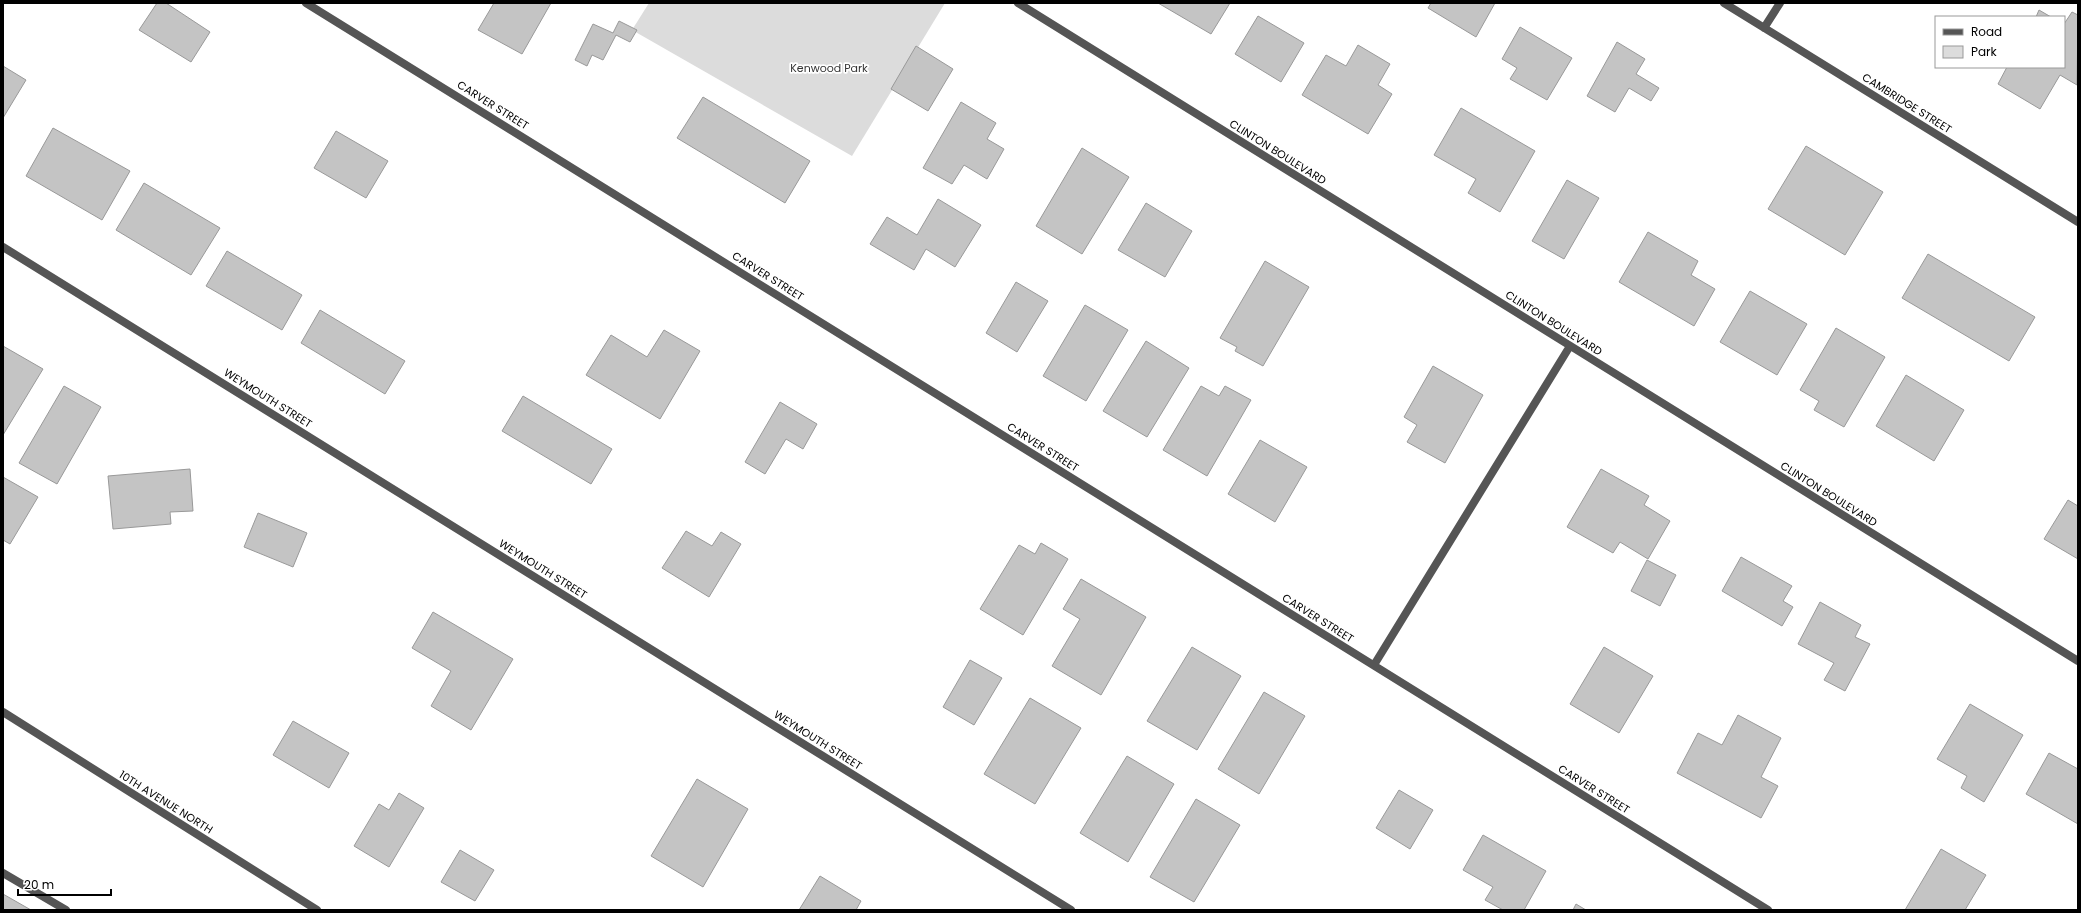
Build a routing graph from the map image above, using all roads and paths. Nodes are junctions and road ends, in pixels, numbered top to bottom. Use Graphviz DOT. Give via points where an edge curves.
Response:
graph roads {
  1 [pos="306,3"];
  2 [pos="1018,3"];
  3 [pos="1724,3"];
  4 [pos="1780,3"];
  5 [pos="1764,28"];
  6 [pos="2078,222"];
  7 [pos="3,247"];
  8 [pos="1570,346"];
  9 [pos="2078,661"];
  10 [pos="1374,665"];
  11 [pos="3,712"];
  12 [pos="3,873"];
  13 [pos="66,910"];
  14 [pos="317,910"];
  15 [pos="1071,910"];
  16 [pos="1768,910"];
  1 -- 10 [label="street, CARVER STREET"];
  2 -- 8 [label="street, CLINTON BOULEVARD"];
  3 -- 5 [label="street, CAMBRIDGE STREET"];
  4 -- 5 [label="street"];
  5 -- 6 [label="street, CAMBRIDGE STREET"];
  7 -- 15 [label="street, WEYMOUTH STREET"];
  8 -- 9 [label="street, CLINTON BOULEVARD"];
  8 -- 10 [label="street"];
  10 -- 16 [label="street, CARVER STREET"];
  11 -- 14 [label="street, 10TH AVENUE NORTH"];
  12 -- 13 [label="street"];
}
